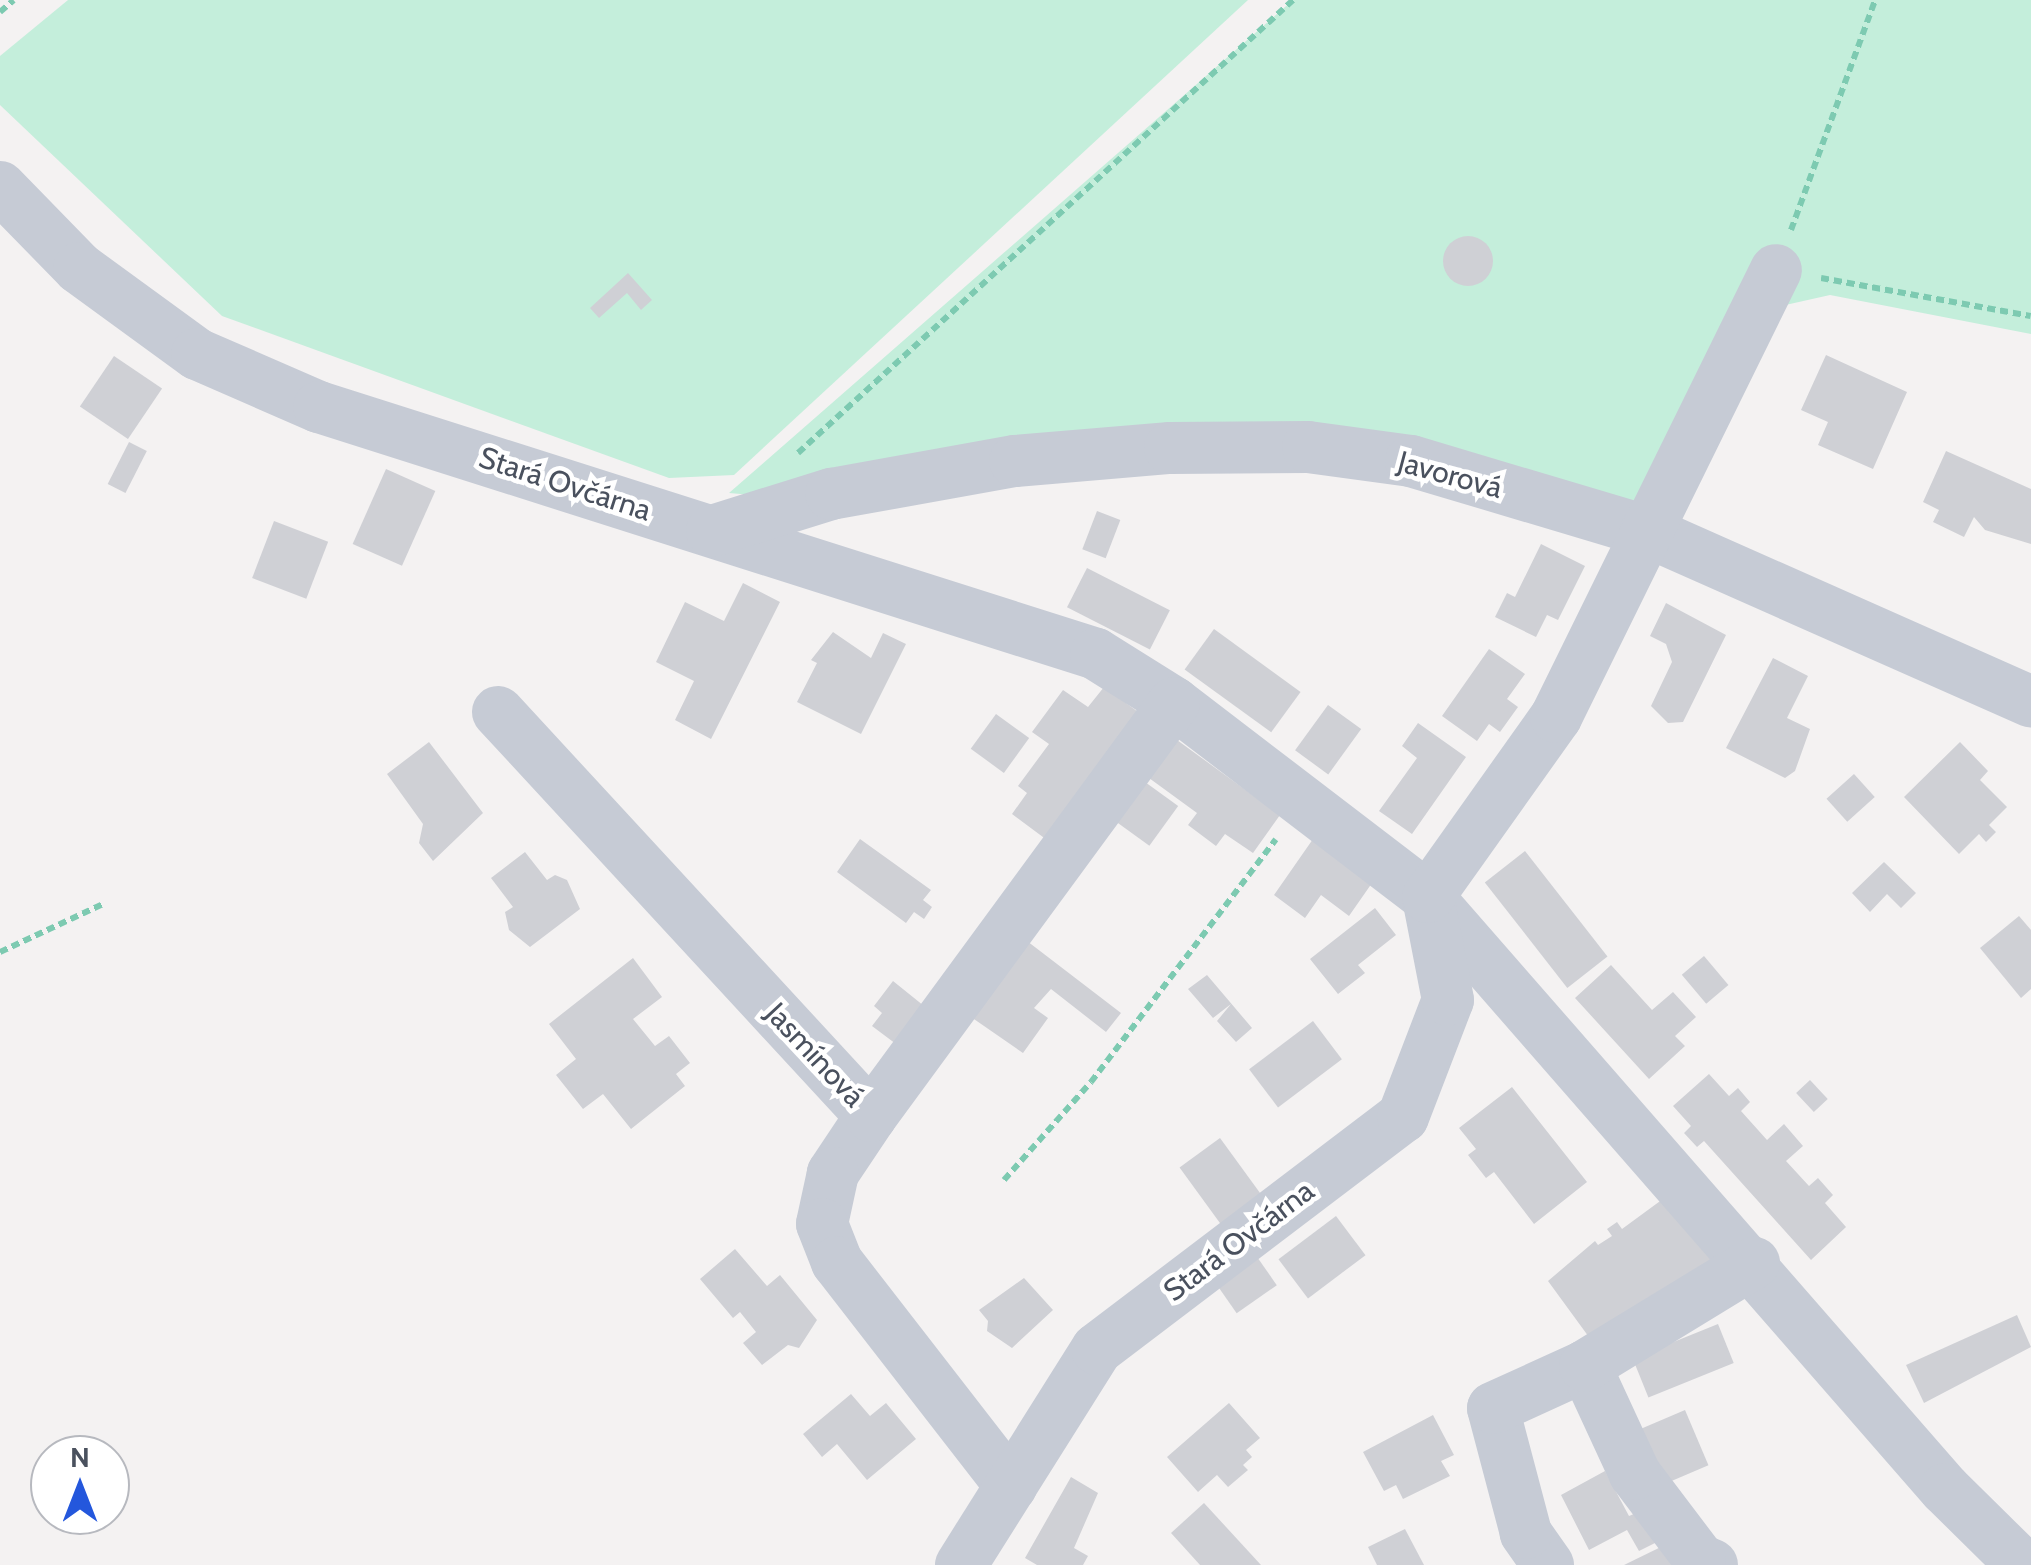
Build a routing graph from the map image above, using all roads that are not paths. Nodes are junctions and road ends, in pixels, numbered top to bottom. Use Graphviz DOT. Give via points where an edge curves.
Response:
graph roads {
  1 [pos="0,187"];
  2 [pos="1776,270"];
  3 [pos="712,531"];
  4 [pos="1646,531"];
  5 [pos="2031,702"];
  6 [pos="1174,703"];
  7 [pos="498,712"];
  8 [pos="1428,898"];
  9 [pos="871,1116"];
  10 [pos="1754,1263"];
  11 [pos="1584,1366"];
  12 [pos="1010,1486"];
  13 [pos="1998,1558"];
  14 [pos="961,1565"];
  15 [pos="1548,1565"];
  16 [pos="1712,1565"];
  1 -- 3 [label="street, Stará Ovčárna" via="78,268 197,354 319,406"];
  2 -- 4 [label="street"];
  3 -- 4 [label="street, Javorová" via="831,494 1015,461 1170,448 1308,447 1411,461"];
  3 -- 6 [label="street, Stará Ovčárna" via="1096,654"];
  4 -- 5 [label="street, Javorová"];
  4 -- 8 [label="street" via="1556,716"];
  6 -- 8 [label="street, Stará Ovčárna"];
  6 -- 9 [label="street"];
  7 -- 9 [label="street, Jasmínová"];
  8 -- 10 [label="street, Stará Ovčárna"];
  8 -- 12 [label="street, Stará Ovčárna" via="1448,1000 1403,1117 1097,1349"];
  9 -- 12 [label="street, Jasmínová" via="833,1173 822,1224 838,1262"];
  10 -- 11 [label="street"];
  10 -- 13 [label="street, Stará Ovčárna"];
  11 -- 15 [label="street" via="1493,1408 1526,1532"];
  11 -- 16 [label="street" via="1636,1474 1700,1560"];
  12 -- 14 [label="street, Stará Ovčárna"];
}
